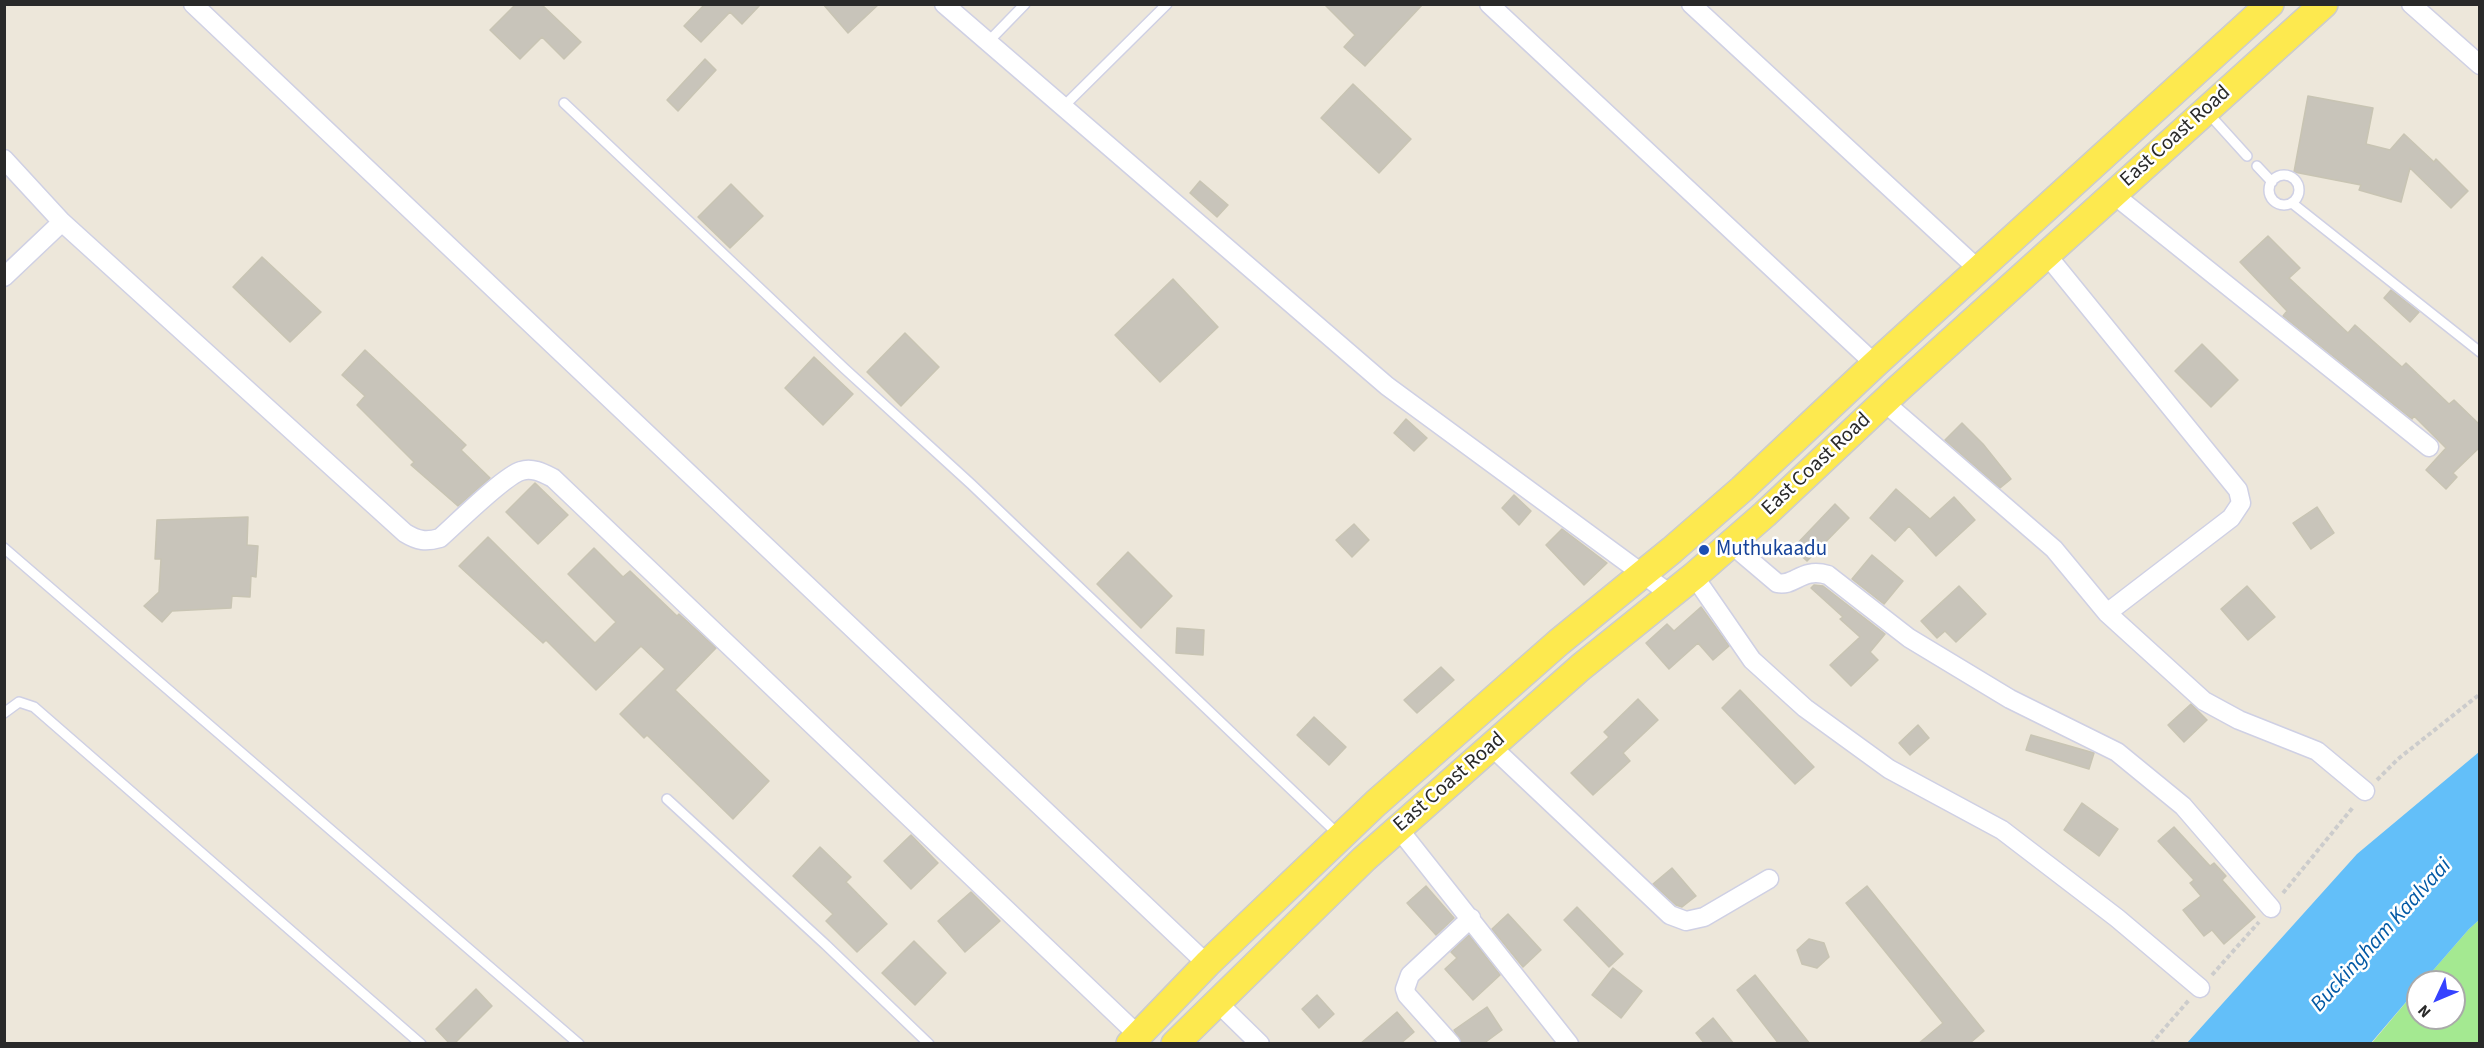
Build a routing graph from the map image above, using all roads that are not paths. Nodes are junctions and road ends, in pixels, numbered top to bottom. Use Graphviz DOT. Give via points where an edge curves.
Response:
graph roads {
  1 [pos="193,4"];
  2 [pos="944,4"];
  3 [pos="1025,4"];
  4 [pos="1167,4"];
  5 [pos="1489,4"];
  6 [pos="1691,4"];
  7 [pos="2270,4"];
  8 [pos="2324,4"];
  9 [pos="2411,4"];
  10 [pos="989,41"];
  11 [pos="2480,65"];
  12 [pos="564,103"];
  13 [pos="1064,106"];
  14 [pos="2206,111"];
  15 [pos="2247,156"];
  16 [pos="4,159"];
  17 [pos="2257,166"];
  18 [pos="2272,182"];
  19 [pos="2113,194"];
  20 [pos="2292,203"];
  21 [pos="62,222"];
  22 [pos="2046,254"];
  23 [pos="1980,270"];
  24 [pos="4,277"];
  25 [pos="2480,352"];
  26 [pos="1875,364"];
  27 [pos="1884,402"];
  28 [pos="2429,447"];
  29 [pos="1731,544"];
  30 [pos="4,548"];
  31 [pos="1642,573"];
  32 [pos="1694,576"];
  33 [pos="1670,594"];
  34 [pos="2107,613"];
  35 [pos="4,713"];
  36 [pos="1491,746"];
  37 [pos="2366,791"];
  38 [pos="667,799"];
  39 [pos="1398,828"];
  40 [pos="1341,837"];
  41 [pos="1769,879"];
  42 [pos="2271,908"];
  43 [pos="1470,918"];
  44 [pos="1207,964"];
  45 [pos="2200,988"];
  46 [pos="1216,1001"];
  47 [pos="1134,1039"];
  48 [pos="421,1044"];
  49 [pos="579,1044"];
  50 [pos="929,1044"];
  51 [pos="1174,1044"];
  52 [pos="1260,1044"];
  53 [pos="1450,1044"];
  54 [pos="1569,1044"];
  1 -- 44 [label="street"];
  2 -- 10 [label="street"];
  3 -- 10 [label="lane"];
  4 -- 13 [label="lane"];
  5 -- 26 [label="street"];
  6 -- 23 [label="street"];
  7 -- 23 [label="main road, East Coast Road"];
  8 -- 14 [label="main road, East Coast Road"];
  9 -- 11 [label="street"];
  10 -- 13 [label="street"];
  12 -- 40 [label="lane"];
  13 -- 31 [label="street" via="1387,386"];
  14 -- 15 [label="lane"];
  14 -- 19 [label="main road, East Coast Road"];
  16 -- 21 [label="street"];
  17 -- 18 [label="lane"];
  18 -- 20 [label="lane" via="2269,188 2274,200"];
  18 -- 20 [label="lane" via="2283,175 2295,179 2300,192"];
  19 -- 22 [label="main road, East Coast Road"];
  19 -- 28 [label="street"];
  20 -- 25 [label="lane"];
  21 -- 24 [label="street"];
  21 -- 47 [label="street" via="416,539 440,537 521,471 535,470 553,478"];
  22 -- 27 [label="main road, East Coast Road"];
  22 -- 34 [label="street" via="2238,490 2241,503 2231,518"];
  23 -- 26 [label="main road, East Coast Road"];
  26 -- 31 [label="main road, East Coast Road" via="1742,489"];
  27 -- 29 [label="main road, East Coast Road"];
  27 -- 34 [label="street" via="2054,549"];
  29 -- 32 [label="main road, East Coast Road"];
  29 -- 42 [label="street" via="1777,584 1786,584 1804,574 1828,575 1909,638 2010,699 2117,752 2183,806"];
  30 -- 49 [label="lane"];
  31 -- 33 [label="street"];
  31 -- 40 [label="main road, East Coast Road" via="1384,795"];
  32 -- 33 [label="main road, East Coast Road"];
  32 -- 45 [label="street" via="1752,660 1805,708 1889,769 2002,830"];
  33 -- 36 [label="main road, East Coast Road"];
  34 -- 37 [label="street" via="2204,701 2239,720 2317,751"];
  35 -- 48 [label="lane" via="19,702 34,707"];
  36 -- 39 [label="main road, East Coast Road"];
  36 -- 41 [label="street" via="1671,915 1686,921 1704,917"];
  38 -- 50 [label="lane"];
  39 -- 43 [label="street"];
  39 -- 46 [label="main road, East Coast Road"];
  40 -- 44 [label="main road, East Coast Road"];
  43 -- 53 [label="street" via="1410,975 1405,989"];
  43 -- 54 [label="street"];
  44 -- 47 [label="main road, East Coast Road"];
  46 -- 51 [label="main road, East Coast Road"];
  46 -- 52 [label="street"];
}
